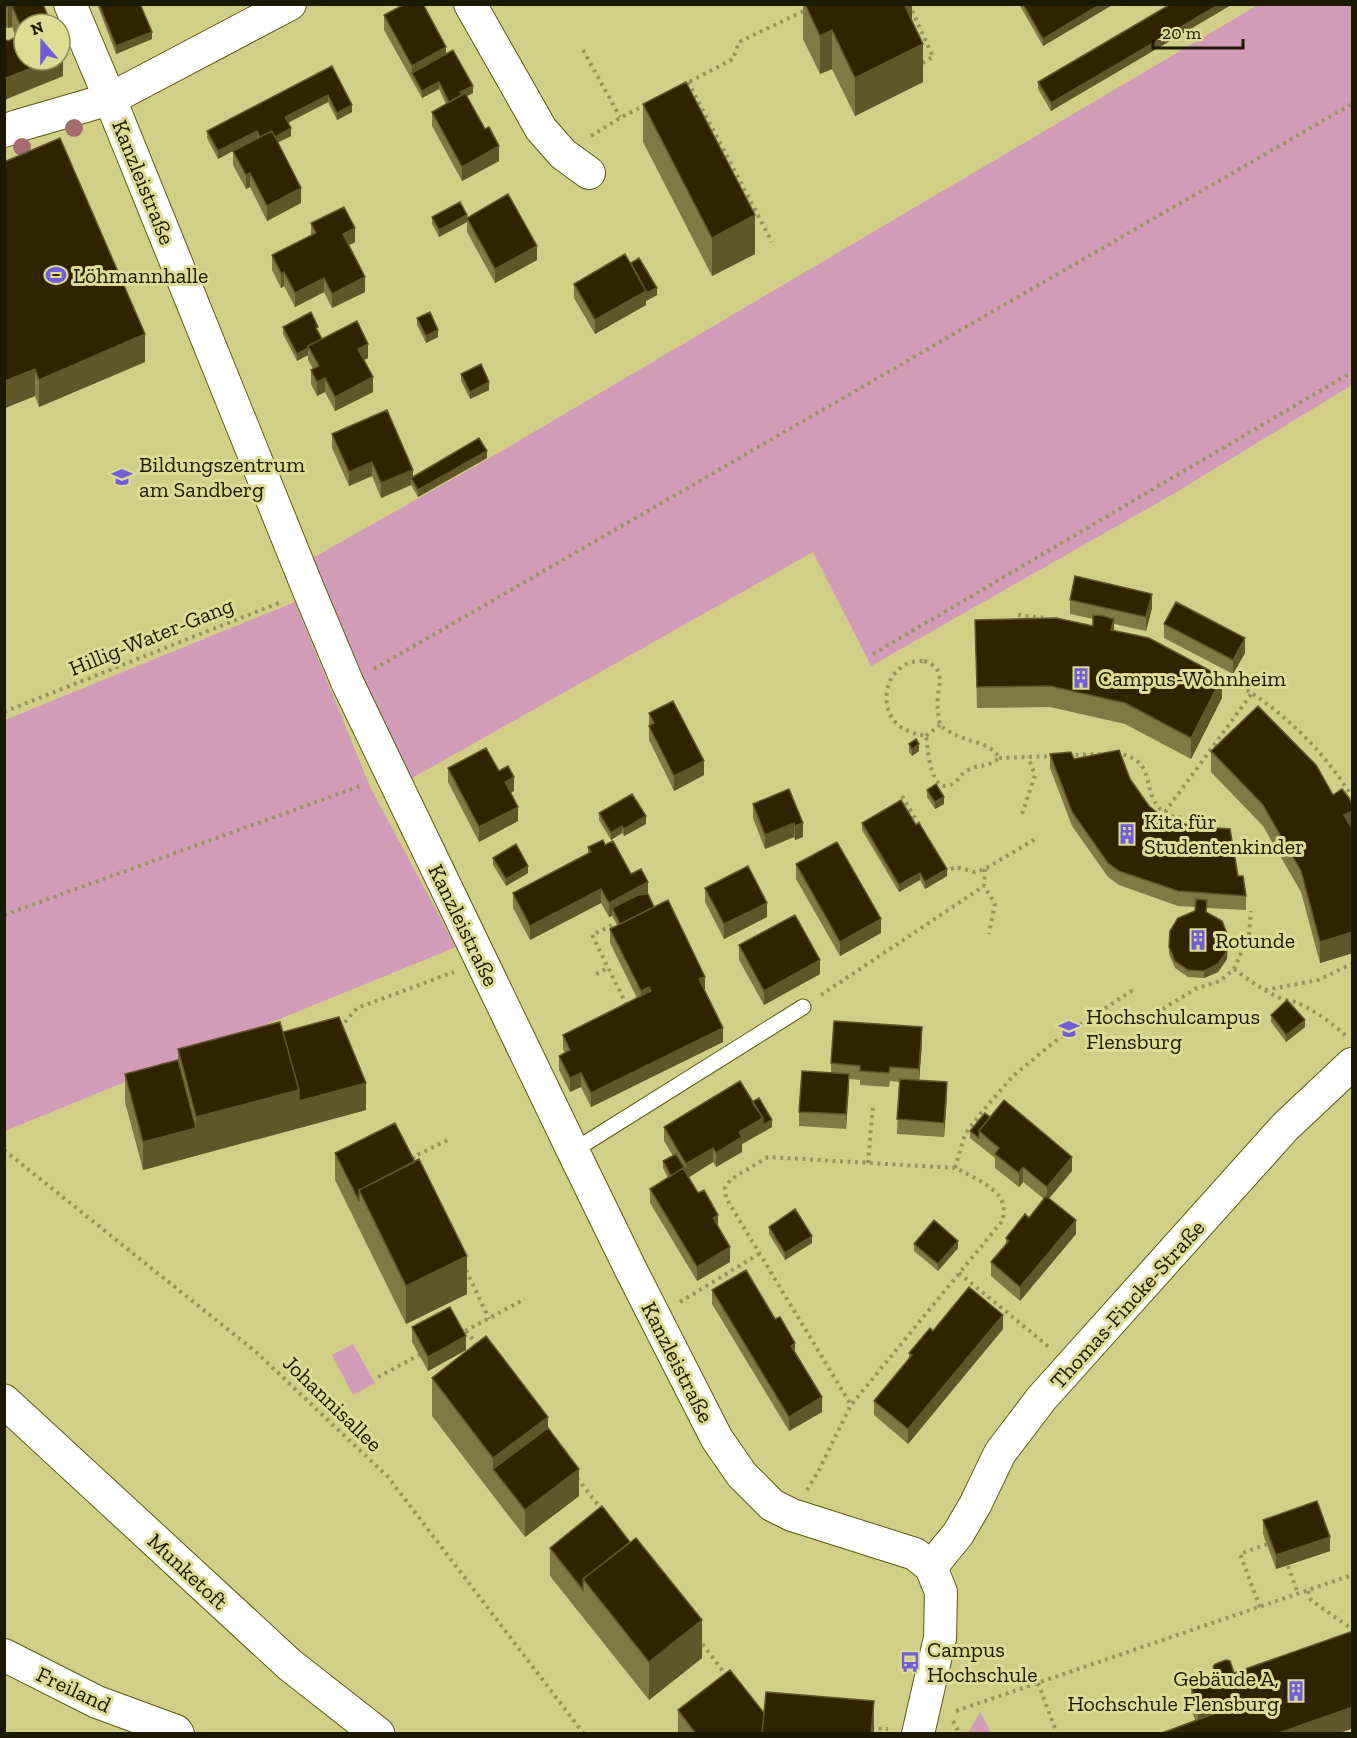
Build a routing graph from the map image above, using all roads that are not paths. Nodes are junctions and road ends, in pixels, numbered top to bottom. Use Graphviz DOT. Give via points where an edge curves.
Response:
graph roads {
  1 [pos="70,4"];
  2 [pos="290,4"];
  3 [pos="470,4"];
  4 [pos="110,99"];
  5 [pos="4,131"];
  6 [pos="589,173"];
  7 [pos="803,1007"];
  8 [pos="1353,1064"];
  9 [pos="573,1151"];
  10 [pos="4,1401"];
  11 [pos="931,1567"];
  12 [pos="4,1655"];
  13 [pos="919,1730"];
  14 [pos="178,1734"];
  15 [pos="378,1734"];
  1 -- 4 [label="street, Kanzleistraße"];
  2 -- 4 [label="street"];
  3 -- 6 [label="street" via="541,129 563,154"];
  4 -- 5 [label="street"];
  4 -- 9 [label="street, Kanzleistraße" via="348,684"];
  7 -- 9 [label="lane"];
  8 -- 11 [label="street, Thomas-Fincke-Straße" via="1285,1127 1041,1399 1000,1453 958,1534"];
  9 -- 11 [label="street, Kanzleistraße" via="717,1439 742,1475 772,1505 792,1515 915,1554"];
  10 -- 15 [label="street, Munketoft" via="291,1665"];
  11 -- 13 [label="street" via="941,1592 940,1638"];
  12 -- 14 [label="street, Freiland" via="97,1702"];
}
